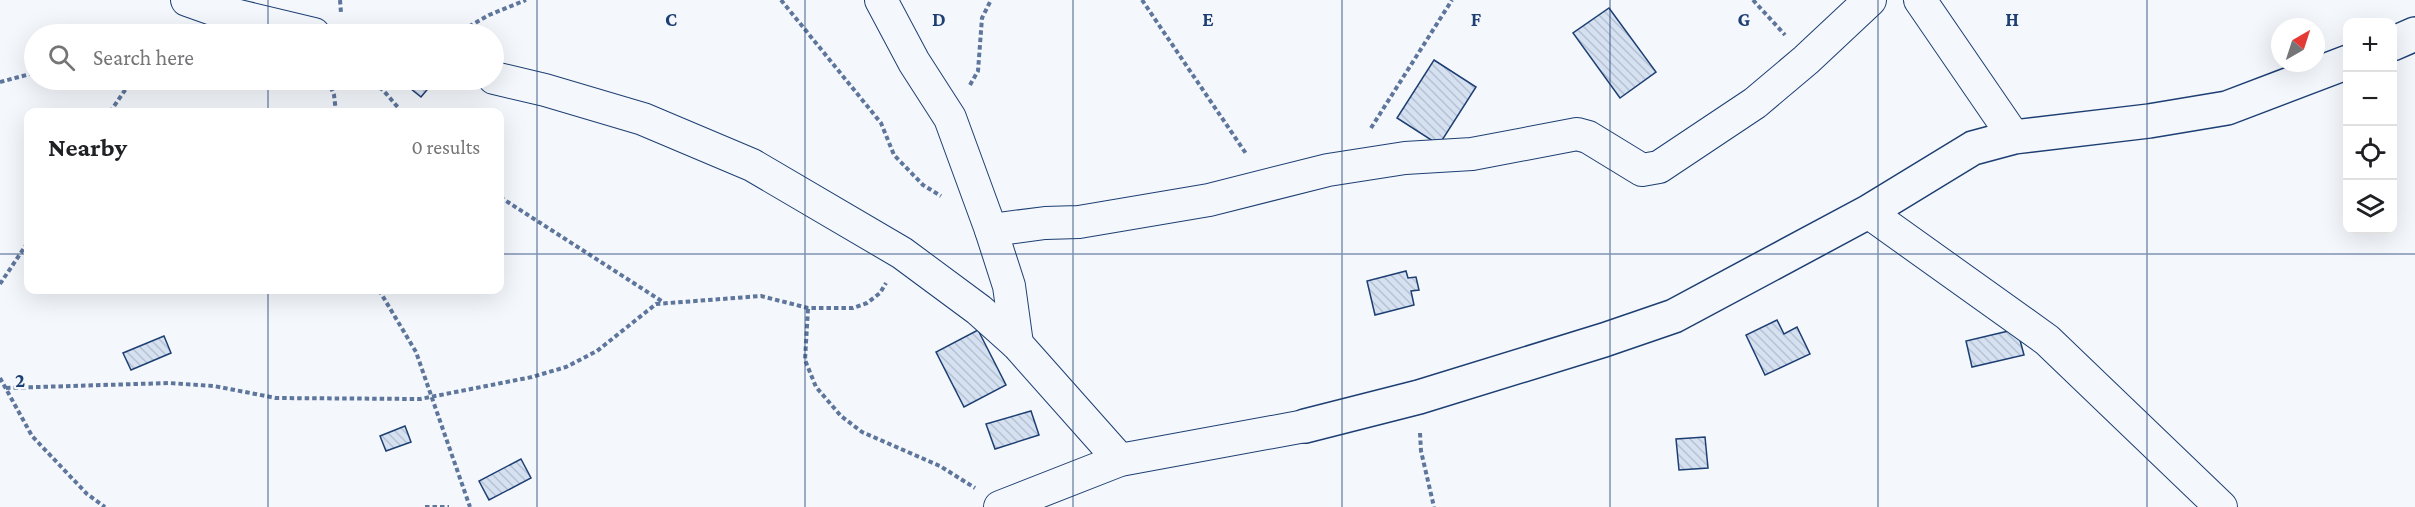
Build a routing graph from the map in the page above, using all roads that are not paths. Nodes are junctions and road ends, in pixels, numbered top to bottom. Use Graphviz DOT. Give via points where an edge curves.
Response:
graph roads {
  1 [pos="187,0"];
  2 [pos="881,0"];
  3 [pos="1870,0"];
  4 [pos="1920,0"];
  5 [pos="272,24"];
  6 [pos="2415,34"];
  7 [pos="2397,42"];
  8 [pos="2343,64"];
  9 [pos="504,80"];
  10 [pos="2014,136"];
  11 [pos="1868,212"];
  12 [pos="989,225"];
  13 [pos="1017,344"];
  14 [pos="1305,426"];
  15 [pos="1120,460"];
  16 [pos="989,499"];
  17 [pos="2221,507"];
  1 -- 5 [label="street"];
  2 -- 12 [label="street" via="950,118"];
  3 -- 12 [label="street" via="1755,103 1659,167 1642,170 1577,134 1472,154 1346,167 1209,200 1079,222"];
  4 -- 10 [label="street"];
  6 -- 7 [label="street"];
  8 -- 10 [label="street" via="2226,108 2149,122"];
  9 -- 13 [label="street" via="643,119 752,165 902,254 979,310"];
  10 -- 11 [label="street" via="1972,148"];
  11 -- 14 [label="street" via="1674,316 1419,397"];
  11 -- 17 [label="street" via="2047,339"];
  12 -- 13 [label="street" via="1009,286"];
  13 -- 15 [label="street"];
  14 -- 15 [label="street"];
  15 -- 16 [label="street"];
}
